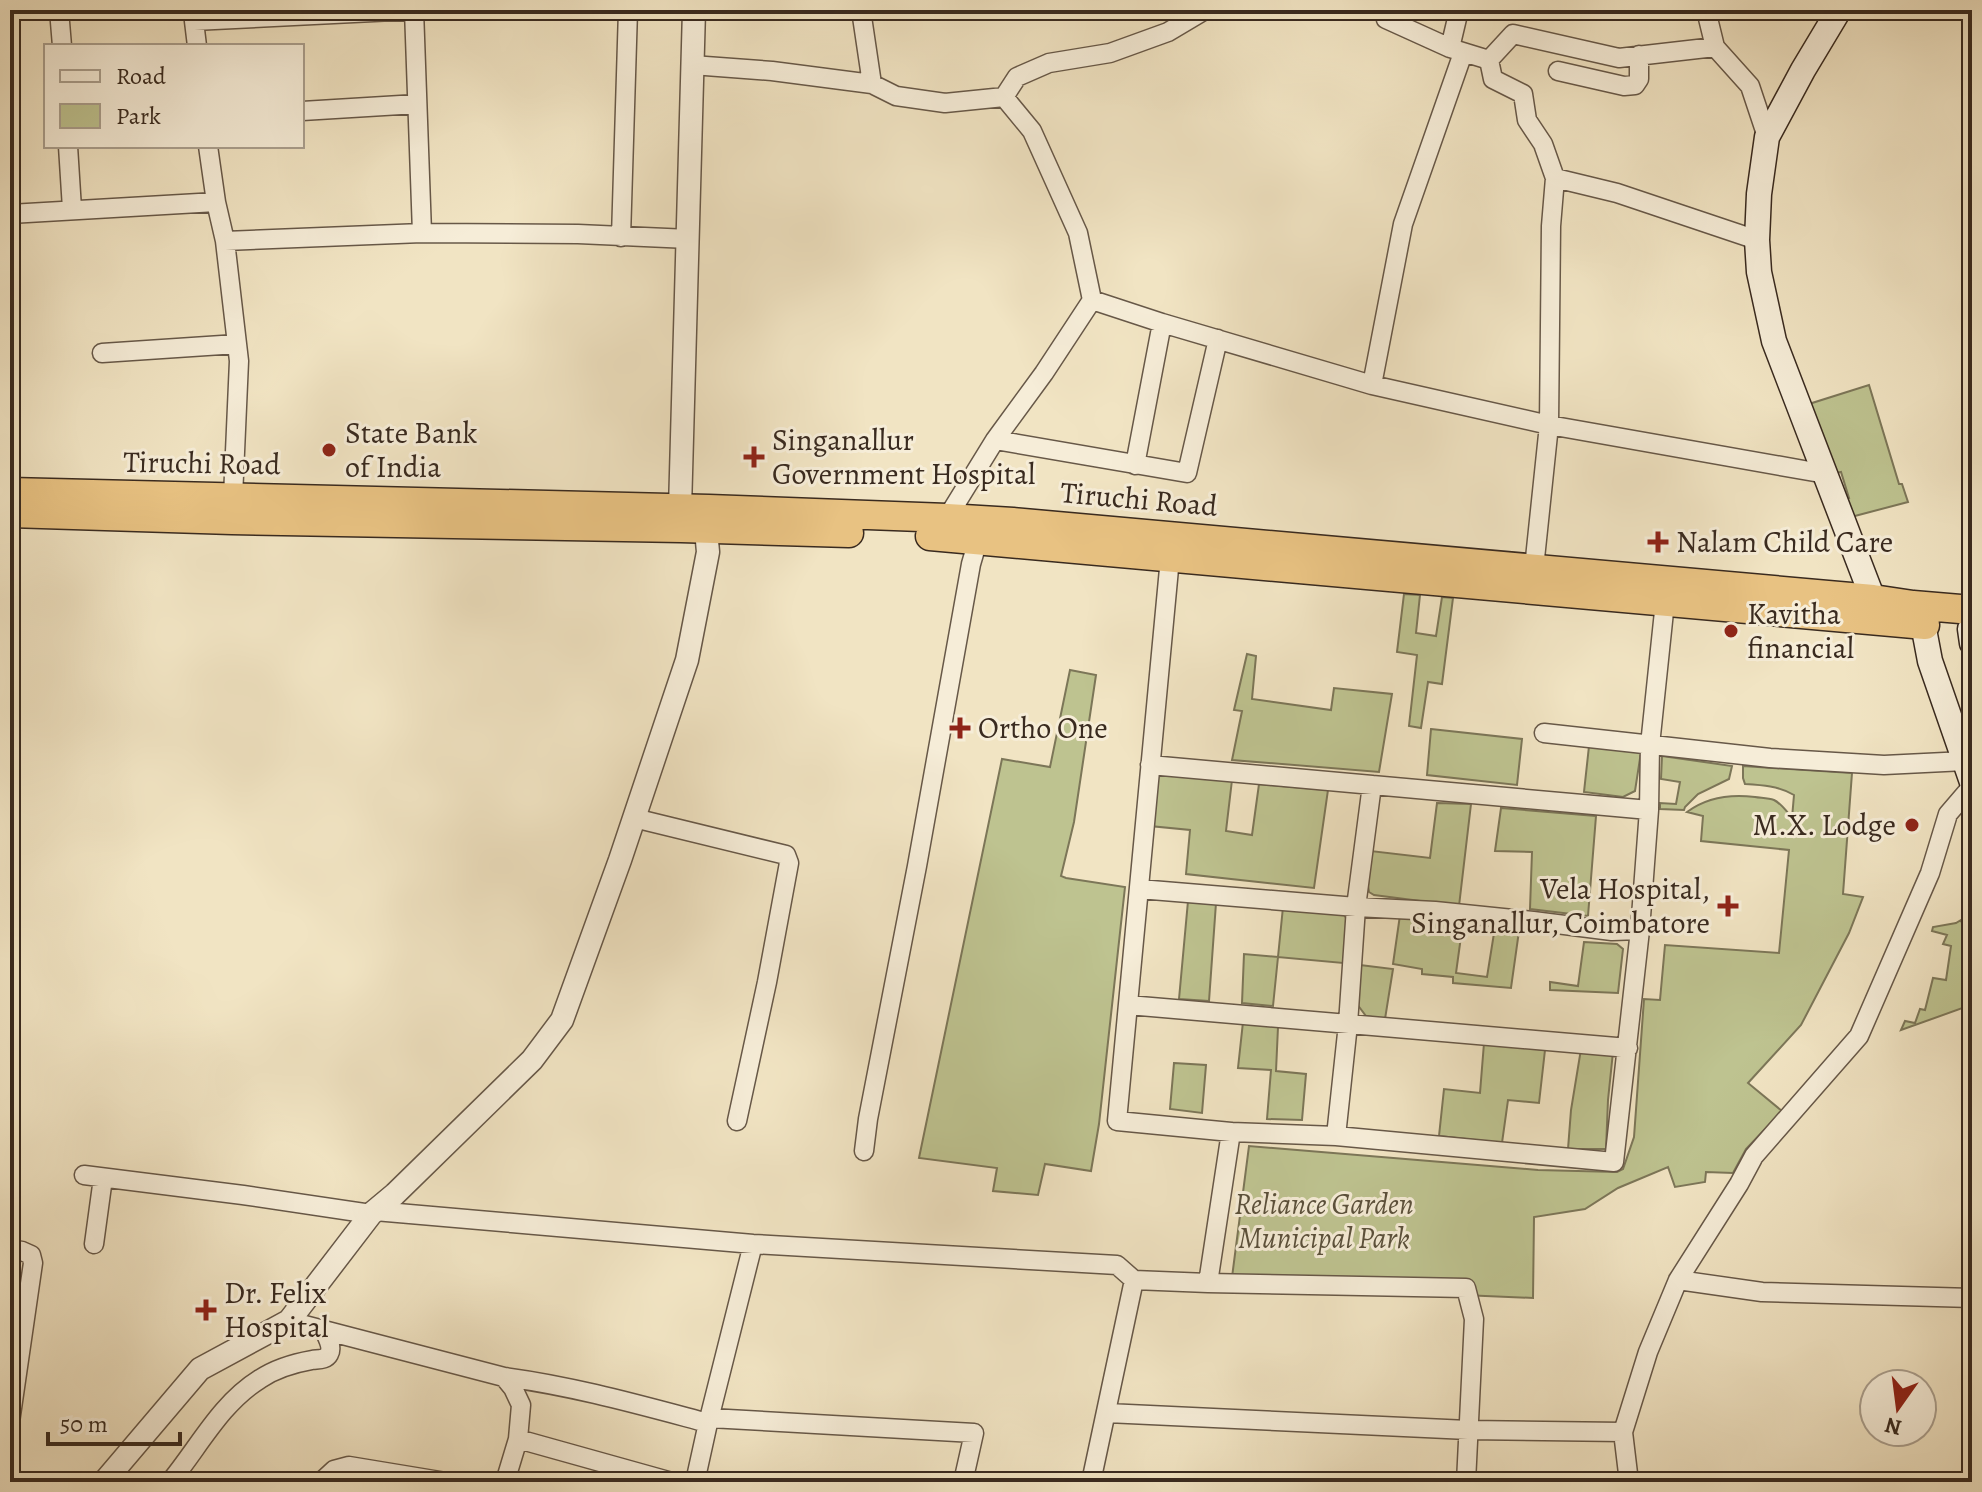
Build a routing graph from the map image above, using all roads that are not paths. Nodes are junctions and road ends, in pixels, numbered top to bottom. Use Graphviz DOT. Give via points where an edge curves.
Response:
graph roads {
  1 [pos="59,10"];
  2 [pos="414,10"];
  3 [pos="628,10"];
  4 [pos="694,10"];
  5 [pos="861,10"];
  6 [pos="1205,10"];
  7 [pos="1387,10"];
  8 [pos="1459,10"];
  9 [pos="1706,10"];
  10 [pos="1839,10"];
  11 [pos="193,16"];
  12 [pos="62,44"];
  13 [pos="197,44"];
  14 [pos="1715,47"];
  15 [pos="1456,51"];
  16 [pos="1639,55"];
  17 [pos="1489,60"];
  18 [pos="692,65"];
  19 [pos="1558,71"];
  20 [pos="872,84"];
  21 [pos="1004,97"];
  22 [pos="417,104"];
  23 [pos="304,111"];
  24 [pos="1767,137"];
  25 [pos="68,148"];
  26 [pos="208,148"];
  27 [pos="1555,178"];
  28 [pos="216,202"];
  29 [pos="72,209"];
  30 [pos="10,214"];
  31 [pos="422,233"];
  32 [pos="621,237"];
  33 [pos="689,239"];
  34 [pos="1757,240"];
  35 [pos="225,241"];
  36 [pos="1092,300"];
  37 [pos="1162,323"];
  38 [pos="1218,339"];
  39 [pos="237,344"];
  40 [pos="102,353"];
  41 [pos="1372,385"];
  42 [pos="1549,425"];
  43 [pos="995,440"];
  44 [pos="1135,465"];
  45 [pos="1826,474"];
  46 [pos="10,492"];
  47 [pos="233,497"];
  48 [pos="680,509"];
  49 [pos="10,513"];
  50 [pos="947,518"];
  51 [pos="706,530"];
  52 [pos="978,540"];
  53 [pos="1170,558"];
  54 [pos="1385,566"];
  55 [pos="1534,568"];
  56 [pos="1665,602"];
  57 [pos="1878,610"];
  58 [pos="1923,624"];
  59 [pos="1971,628"];
  60 [pos="1544,733"];
  61 [pos="1650,745"];
  62 [pos="1150,765"];
  63 [pos="1970,776"];
  64 [pos="1372,785"];
  65 [pos="1649,810"];
  66 [pos="634,818"];
  67 [pos="1139,889"];
  68 [pos="1356,907"];
  69 [pos="1640,930"];
  70 [pos="1128,1005"];
  71 [pos="1348,1024"];
  72 [pos="1628,1048"];
  73 [pos="737,1121"];
  74 [pos="1231,1132"];
  75 [pos="1336,1136"];
  76 [pos="864,1151"];
  77 [pos="373,1212"];
  78 [pos="94,1244"];
  79 [pos="753,1244"];
  80 [pos="10,1249"];
  81 [pos="1134,1280"];
  82 [pos="1678,1280"];
  83 [pos="1208,1283"];
  84 [pos="1972,1298"];
  85 [pos="289,1321"];
  86 [pos="324,1330"];
  87 [pos="504,1377"];
  88 [pos="1107,1413"];
  89 [pos="11,1415"];
  90 [pos="709,1420"];
  91 [pos="1468,1430"];
  92 [pos="1623,1432"];
  93 [pos="518,1439"];
  94 [pos="104,1482"];
  95 [pos="170,1482"];
  96 [pos="321,1482"];
  97 [pos="446,1482"];
  98 [pos="505,1482"];
  99 [pos="672,1482"];
  100 [pos="695,1482"];
  101 [pos="963,1482"];
  102 [pos="1091,1482"];
  103 [pos="1466,1482"];
  104 [pos="1629,1482"];
  1 -- 12 [label="street"];
  2 -- 11 [label="street"];
  2 -- 22 [label="street"];
  3 -- 32 [label="street"];
  4 -- 18 [label="street"];
  5 -- 20 [label="street"];
  6 -- 21 [label="street" via="1168,32 1110,53 1049,63 1017,77"];
  7 -- 15 [label="street" via="1386,19"];
  8 -- 15 [label="street"];
  9 -- 14 [label="street"];
  10 -- 24 [label="main road"];
  11 -- 13 [label="street"];
  14 -- 16 [label="street"];
  14 -- 24 [label="street" via="1750,86"];
  15 -- 17 [label="street"];
  15 -- 41 [label="street" via="1403,224"];
  16 -- 17 [label="street" via="1605,56 1513,34"];
  16 -- 19 [label="street" via="1639,79 1631,86"];
  17 -- 27 [label="street" via="1493,79 1523,94 1527,120"];
  18 -- 20 [label="street"];
  18 -- 33 [label="street"];
  20 -- 21 [label="street" via="896,96 945,103"];
  21 -- 36 [label="street" via="1032,131 1078,233"];
  22 -- 23 [label="street"];
  22 -- 31 [label="street"];
  24 -- 34 [label="main road"];
  25 -- 29 [label="street"];
  26 -- 28 [label="street"];
  27 -- 34 [label="street"];
  27 -- 42 [label="street"];
  28 -- 29 [label="street"];
  28 -- 35 [label="street"];
  29 -- 30 [label="street"];
  31 -- 32 [label="street"];
  31 -- 35 [label="street"];
  32 -- 33 [label="street"];
  33 -- 48 [label="street"];
  34 -- 45 [label="main road" via="1774,341"];
  35 -- 39 [label="street"];
  36 -- 37 [label="street"];
  36 -- 43 [label="street"];
  37 -- 38 [label="street"];
  37 -- 44 [label="street"];
  38 -- 41 [label="street"];
  38 -- 44 [label="street" via="1187,473"];
  39 -- 40 [label="street"];
  39 -- 47 [label="street"];
  41 -- 42 [label="street"];
  42 -- 45 [label="street"];
  42 -- 55 [label="street"];
  43 -- 44 [label="street"];
  43 -- 50 [label="street"];
  45 -- 57 [label="main road"];
  46 -- 47 [label="highway, Tiruchi Road"];
  47 -- 48 [label="highway, Tiruchi Road"];
  48 -- 50 [label="highway, Tiruchi Road"];
  49 -- 51 [label="highway, Tiruchi Road"];
  50 -- 54 [label="highway, Tiruchi Road" via="1044,524"];
  51 -- 52 [label="highway, Tiruchi Road"];
  51 -- 66 [label="street" via="708,552 687,660"];
  52 -- 53 [label="highway, Tiruchi Road"];
  52 -- 76 [label="street"];
  53 -- 54 [label="highway, Tiruchi Road"];
  53 -- 62 [label="street"];
  54 -- 55 [label="highway, Tiruchi Road"];
  54 -- 56 [label="highway, Tiruchi Road"];
  55 -- 57 [label="highway, Tiruchi Road"];
  56 -- 57 [label="highway, Tiruchi Road"];
  56 -- 61 [label="street"];
  57 -- 58 [label="highway"];
  57 -- 59 [label="highway, Tiruchi Road" via="1913,605"];
  58 -- 59 [label="highway"];
  58 -- 63 [label="main road" via="1930,661"];
  60 -- 61 [label="street"];
  61 -- 63 [label="street"];
  61 -- 65 [label="street"];
  62 -- 64 [label="street"];
  62 -- 67 [label="street"];
  63 -- 82 [label="street" via="1948,814 1930,873 1859,1036 1754,1156"];
  64 -- 65 [label="street"];
  64 -- 68 [label="street"];
  65 -- 69 [label="street"];
  66 -- 73 [label="street" via="786,855 789,863"];
  66 -- 77 [label="street" via="562,1020 532,1060"];
  67 -- 68 [label="street"];
  67 -- 70 [label="street"];
  68 -- 69 [label="street"];
  68 -- 71 [label="street"];
  69 -- 72 [label="street"];
  70 -- 71 [label="street"];
  70 -- 74 [label="street" via="1117,1121"];
  71 -- 72 [label="street"];
  71 -- 75 [label="street"];
  72 -- 75 [label="street" via="1614,1162"];
  74 -- 75 [label="street"];
  74 -- 83 [label="street"];
  77 -- 78 [label="street" via="94,1176"];
  77 -- 79 [label="street"];
  77 -- 85 [label="street"];
  79 -- 81 [label="street" via="1117,1265"];
  79 -- 90 [label="street"];
  80 -- 89 [label="street" via="31,1255 33,1263"];
  81 -- 83 [label="street"];
  81 -- 88 [label="street"];
  82 -- 84 [label="street" via="1762,1292"];
  82 -- 92 [label="street"];
  83 -- 91 [label="street" via="1466,1288 1474,1319"];
  85 -- 86 [label="street"];
  85 -- 94 [label="street" via="200,1369"];
  86 -- 87 [label="street"];
  86 -- 95 [label="street" via="330,1345 325,1358 261,1378 206,1432"];
  87 -- 90 [label="street"];
  87 -- 93 [label="street" via="521,1405"];
  88 -- 91 [label="street"];
  88 -- 102 [label="street"];
  90 -- 100 [label="street"];
  90 -- 101 [label="street" via="974,1433"];
  91 -- 92 [label="street"];
  91 -- 103 [label="street"];
  92 -- 104 [label="street"];
  93 -- 98 [label="street"];
  93 -- 99 [label="street"];
  96 -- 97 [label="street" via="349,1466"];
}
